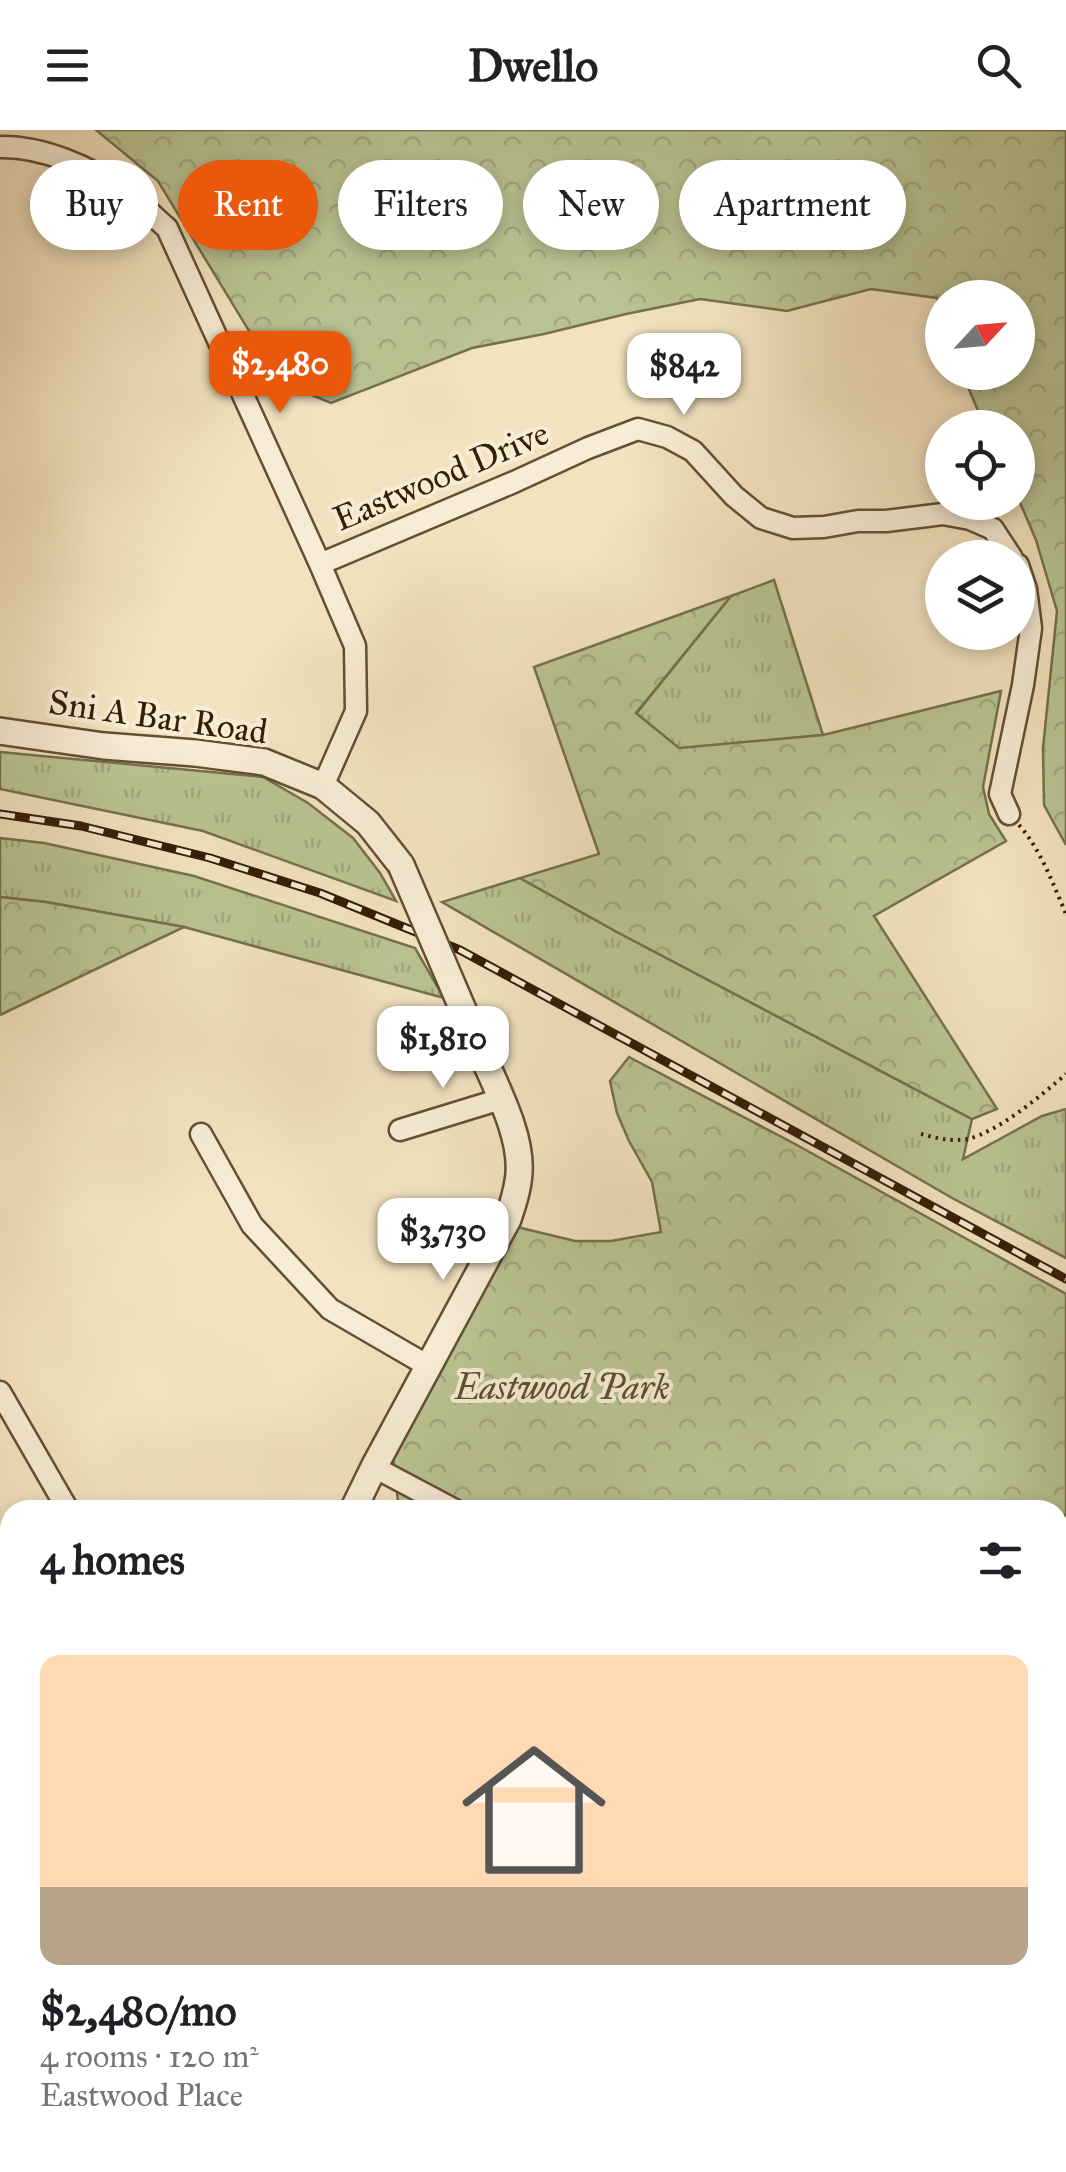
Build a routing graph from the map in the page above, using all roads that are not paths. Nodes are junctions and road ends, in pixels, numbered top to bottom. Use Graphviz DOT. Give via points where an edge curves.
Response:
graph roads {
  1 [pos="10,141"];
  2 [pos="1000,540"];
  3 [pos="320,564"];
  4 [pos="1028,650"];
  5 [pos="0,731"];
  6 [pos="323,786"];
  7 [pos="1009,814"];
  8 [pos="501,1098"];
  9 [pos="400,1130"];
  10 [pos="201,1134"];
  11 [pos="430,1367"];
  12 [pos="0,1392"];
  13 [pos="374,1468"];
  14 [pos="62,1500"];
  15 [pos="359,1500"];
  16 [pos="436,1500"];
  1 -- 3 [label="street" via="96,174 166,228"];
  2 -- 3 [label="street, Eastwood Drive" via="970,518 943,514 793,528 762,518 693,451 638,430"];
  3 -- 6 [label="street" via="354,646 356,710"];
  4 -- 7 [label="street" via="1000,794"];
  5 -- 6 [label="street, Sni A Bar Road" via="264,762"];
  6 -- 8 [label="street, Sni A Bar Road, bridge" via="368,823 401,865"];
  8 -- 9 [label="street"];
  8 -- 11 [label="street, Sni A Bar Road" via="518,1146 516,1195"];
  10 -- 11 [label="street" via="252,1225 330,1309"];
  11 -- 13 [label="street, Sni A Bar Road"];
  12 -- 14 [label="street"];
  13 -- 15 [label="street, Sni A Bar Road"];
  13 -- 16 [label="street"];
}
